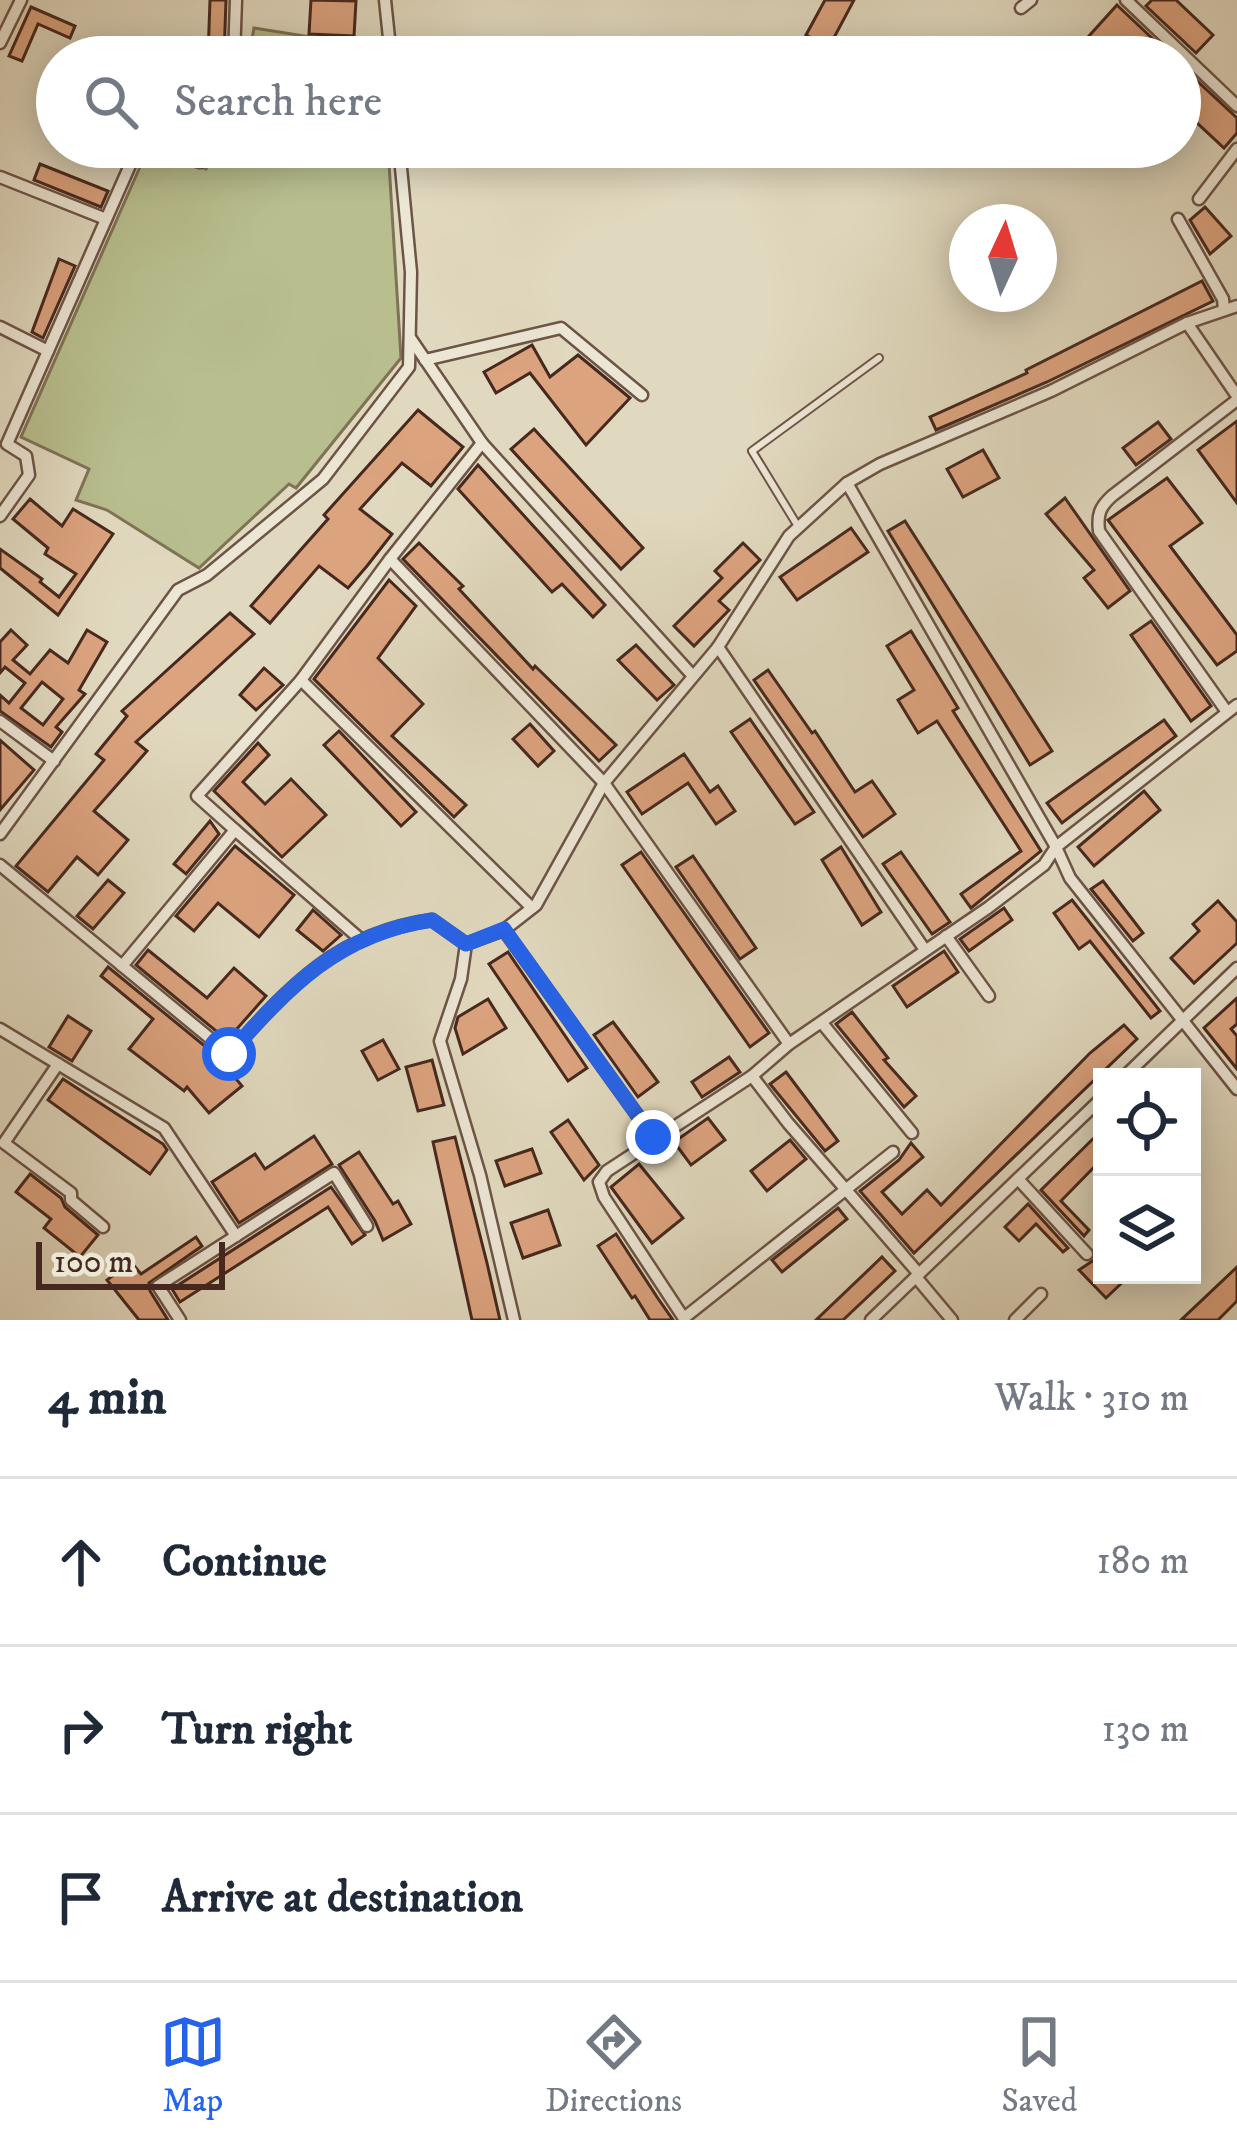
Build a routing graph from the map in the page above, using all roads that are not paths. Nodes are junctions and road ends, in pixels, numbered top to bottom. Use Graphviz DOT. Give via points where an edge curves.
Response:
graph roads {
  1 [pos="21,0"];
  2 [pos="236,0"];
  3 [pos="386,0"];
  4 [pos="1126,0"];
  5 [pos="235,36"];
  6 [pos="389,36"];
  7 [pos="1164,36"];
  8 [pos="0,43"];
  9 [pos="1201,72"];
  10 [pos="1237,106"];
  11 [pos="1237,149"];
  12 [pos="129,168"];
  13 [pos="401,168"];
  14 [pos="0,178"];
  15 [pos="1198,199"];
  16 [pos="106,219"];
  17 [pos="1178,220"];
  18 [pos="1230,307"];
  19 [pos="1186,323"];
  20 [pos="0,327"];
  21 [pos="409,336"];
  22 [pos="48,351"];
  23 [pos="878,358"];
  24 [pos="425,359"];
  25 [pos="642,395"];
  26 [pos="1237,398"];
  27 [pos="3,443"];
  28 [pos="482,443"];
  29 [pos="847,483"];
  30 [pos="0,516"];
  31 [pos="799,528"];
  32 [pos="390,559"];
  33 [pos="718,647"];
  34 [pos="692,675"];
  35 [pos="301,680"];
  36 [pos="1232,708"];
  37 [pos="0,721"];
  38 [pos="54,761"];
  39 [pos="604,783"];
  40 [pos="235,830"];
  41 [pos="0,834"];
  42 [pos="1056,847"];
  43 [pos="0,865"];
  44 [pos="532,908"];
  45 [pos="504,929"];
  46 [pos="946,936"];
  47 [pos="359,938"];
  48 [pos="466,944"];
  49 [pos="925,950"];
  50 [pos="122,966"];
  51 [pos="1237,968"];
  52 [pos="989,996"];
  53 [pos="1183,1019"];
  54 [pos="822,1023"];
  55 [pos="0,1029"];
  56 [pos="789,1045"];
  57 [pos="58,1064"];
  58 [pos="1133,1068"];
  59 [pos="752,1076"];
  60 [pos="1237,1089"];
  61 [pos="1093,1107"];
  62 [pos="912,1132"];
  63 [pos="653,1137"];
  64 [pos="2,1143"];
  65 [pos="893,1152"];
  66 [pos="1018,1179"];
  67 [pos="845,1191"];
  68 [pos="367,1226"];
  69 [pos="104,1227"];
  70 [pos="236,1236"];
  71 [pos="1087,1254"];
  72 [pos="917,1275"];
  73 [pos="1041,1294"];
  74 [pos="685,1319"];
  75 [pos="180,1320"];
  76 [pos="514,1320"];
  77 [pos="871,1320"];
  78 [pos="952,1320"];
  79 [pos="1015,1320"];
  1 -- 8 [label="street"];
  2 -- 5 [label="street"];
  3 -- 6 [label="street"];
  4 -- 7 [label="street"];
  9 -- 10 [label="street"];
  11 -- 15 [label="street"];
  12 -- 16 [label="street"];
  13 -- 21 [label="street"];
  14 -- 16 [label="street"];
  16 -- 22 [label="street"];
  17 -- 18 [label="street"];
  18 -- 19 [label="street"];
  19 -- 26 [label="street"];
  19 -- 29 [label="street"];
  20 -- 22 [label="street"];
  21 -- 24 [label="street"];
  21 -- 38 [label="street" via="409,367 323,479 178,590"];
  22 -- 27 [label="street"];
  23 -- 31 [label="lane" via="752,451"];
  24 -- 25 [label="street" via="561,328"];
  24 -- 28 [label="street"];
  26 -- 36 [label="street" via="1112,496 1097,518"];
  27 -- 30 [label="street" via="26,456 29,475"];
  28 -- 32 [label="street"];
  28 -- 34 [label="street"];
  29 -- 31 [label="street"];
  29 -- 42 [label="street"];
  31 -- 33 [label="street"];
  32 -- 35 [label="street"];
  32 -- 39 [label="street"];
  33 -- 34 [label="street"];
  33 -- 49 [label="street"];
  34 -- 39 [label="street"];
  35 -- 40 [label="street" via="197,796"];
  35 -- 44 [label="street"];
  36 -- 42 [label="street"];
  37 -- 38 [label="street"];
  38 -- 41 [label="street"];
  39 -- 44 [label="street"];
  39 -- 56 [label="street"];
  40 -- 47 [label="street"];
  40 -- 50 [label="street"];
  42 -- 46 [label="street" via="1044,865"];
  42 -- 53 [label="street" via="1101,922"];
  43 -- 50 [label="street"];
  44 -- 45 [label="street"];
  45 -- 48 [label="street"];
  45 -- 63 [label="street"];
  46 -- 49 [label="street"];
  46 -- 52 [label="street"];
  47 -- 48 [label="street" via="432,920"];
  47 -- 50 [label="street" via="288,988 229,1054"];
  48 -- 76 [label="street" via="440,1041"];
  49 -- 54 [label="street"];
  51 -- 53 [label="street"];
  53 -- 58 [label="street"];
  53 -- 60 [label="street"];
  54 -- 56 [label="street"];
  54 -- 62 [label="street"];
  55 -- 57 [label="street"];
  56 -- 59 [label="street"];
  57 -- 64 [label="street"];
  57 -- 70 [label="street" via="164,1128"];
  59 -- 63 [label="street"];
  59 -- 67 [label="street"];
  61 -- 66 [label="street"];
  63 -- 74 [label="street" via="599,1182"];
  64 -- 69 [label="street"];
  65 -- 67 [label="street"];
  66 -- 71 [label="street"];
  66 -- 72 [label="street"];
  67 -- 72 [label="street"];
  67 -- 74 [label="street"];
  68 -- 70 [label="street" via="334,1173"];
  70 -- 75 [label="street" via="158,1286"];
  72 -- 77 [label="street"];
  72 -- 78 [label="street"];
  73 -- 79 [label="street"];
}
